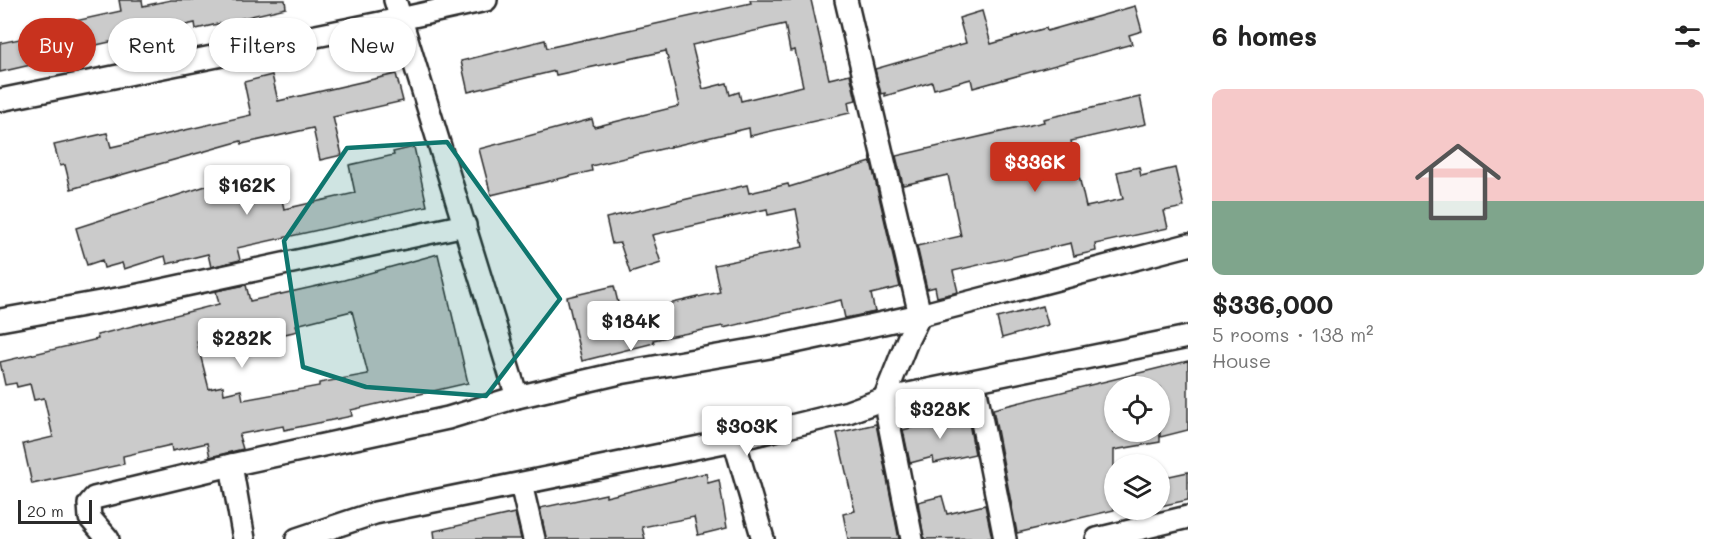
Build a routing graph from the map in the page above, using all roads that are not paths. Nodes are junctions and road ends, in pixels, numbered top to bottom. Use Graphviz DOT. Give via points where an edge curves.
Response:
graph roads {
  1 [pos="486,0"];
  2 [pos="846,0"];
  3 [pos="397,10"];
  4 [pos="0,100"];
  5 [pos="465,225"];
  6 [pos="1188,245"];
  7 [pos="920,315"];
  8 [pos="0,320"];
  9 [pos="1188,338"];
  10 [pos="974,381"];
  11 [pos="517,397"];
  12 [pos="884,399"];
  13 [pos="734,440"];
  14 [pos="231,465"];
  15 [pos="521,483"];
  16 [pos="1188,518"];
  17 [pos="108,539"];
  18 [pos="244,539"];
  19 [pos="297,539"];
  20 [pos="534,539"];
  21 [pos="763,539"];
  22 [pos="912,539"];
  23 [pos="1005,539"];
  24 [pos="1097,539"];
  1 -- 3 [label="street"];
  2 -- 7 [label="street"];
  3 -- 4 [label="street"];
  3 -- 5 [label="street"];
  5 -- 8 [label="street" via="134,296"];
  5 -- 11 [label="street"];
  6 -- 7 [label="street"];
  7 -- 11 [label="street"];
  7 -- 12 [label="street"];
  9 -- 10 [label="street"];
  10 -- 12 [label="street"];
  10 -- 23 [label="street"];
  11 -- 14 [label="street" via="448,418"];
  12 -- 13 [label="street" via="848,412"];
  12 -- 22 [label="street"];
  13 -- 15 [label="street"];
  13 -- 21 [label="street"];
  14 -- 17 [label="street" via="94,498 89,504 90,518"];
  14 -- 18 [label="street"];
  15 -- 19 [label="street" via="375,513"];
  15 -- 20 [label="street"];
  16 -- 24 [label="street"];
}
